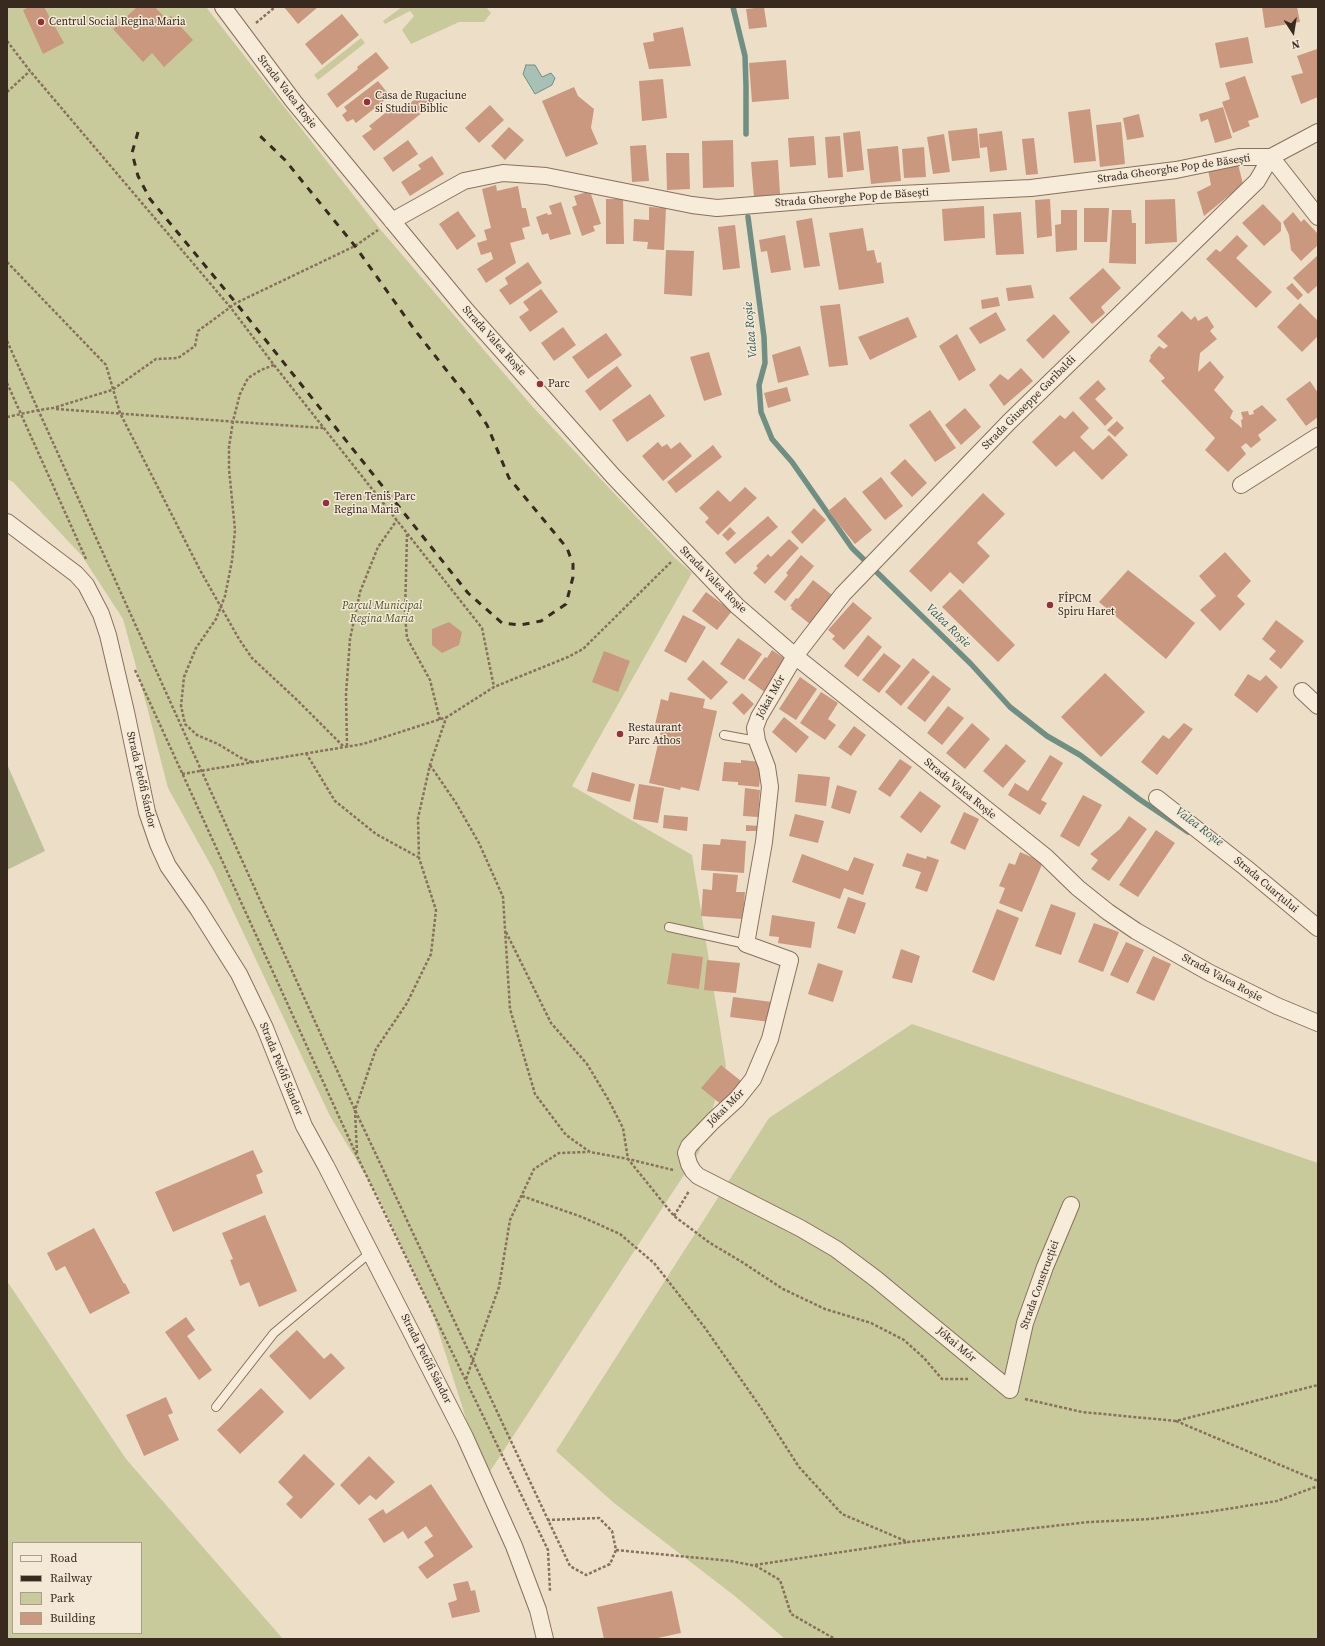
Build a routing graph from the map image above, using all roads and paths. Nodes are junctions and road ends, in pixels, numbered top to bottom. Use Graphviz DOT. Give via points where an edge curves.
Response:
graph roads {
  1 [pos="222,7"];
  2 [pos="275,7"];
  3 [pos="243,34"];
  4 [pos="7,40"];
  5 [pos="30,71"];
  6 [pos="7,92"];
  7 [pos="1318,132"];
  8 [pos="1271,156"];
  9 [pos="1318,217"];
  10 [pos="392,221"];
  11 [pos="7,262"];
  12 [pos="231,308"];
  13 [pos="7,341"];
  14 [pos="274,365"];
  15 [pos="7,383"];
  16 [pos="112,390"];
  17 [pos="53,408"];
  18 [pos="39,410"];
  19 [pos="120,413"];
  20 [pos="22,414"];
  21 [pos="7,417"];
  22 [pos="233,421"];
  23 [pos="324,428"];
  24 [pos="1318,436"];
  25 [pos="1242,485"];
  26 [pos="397,520"];
  27 [pos="7,522"];
  28 [pos="407,534"];
  29 [pos="684,552"];
  30 [pos="89,565"];
  31 [pos="221,606"];
  32 [pos="795,656"];
  33 [pos="134,666"];
  34 [pos="494,687"];
  35 [pos="1302,691"];
  36 [pos="1318,706"];
  37 [pos="446,717"];
  38 [pos="440,720"];
  39 [pos="724,735"];
  40 [pos="757,741"];
  41 [pos="343,746"];
  42 [pos="347,746"];
  43 [pos="306,753"];
  44 [pos="254,763"];
  45 [pos="430,765"];
  46 [pos="201,770"];
  47 [pos="182,774"];
  48 [pos="1157,798"];
  49 [pos="419,858"];
  50 [pos="669,927"];
  51 [pos="1318,928"];
  52 [pos="746,944"];
  53 [pos="1318,1023"];
  54 [pos="355,1110"];
  55 [pos="590,1152"];
  56 [pos="357,1156"];
  57 [pos="698,1176"];
  58 [pos="522,1196"];
  59 [pos="1071,1205"];
  60 [pos="674,1216"];
  61 [pos="371,1252"];
  62 [pos="472,1360"];
  63 [pos="466,1379"];
  64 [pos="1318,1385"];
  65 [pos="1010,1390"];
  66 [pos="216,1407"];
  67 [pos="1176,1421"];
  68 [pos="1318,1481"];
  69 [pos="1318,1486"];
  70 [pos="548,1520"];
  71 [pos="908,1542"];
  72 [pos="616,1550"];
  73 [pos="752,1565"];
  74 [pos="550,1595"];
  75 [pos="545,1639"];
  76 [pos="835,1639"];
  1 -- 3 [label="street, Strada Valea Roșie"];
  2 -- 3 [label="path"];
  3 -- 10 [label="street, Strada Valea Roșie" via="294,102"];
  4 -- 5 [label="path"];
  5 -- 6 [label="path"];
  5 -- 12 [label="path"];
  7 -- 8 [label="street, Strada Gheorghe Pop de Băsești"];
  8 -- 9 [label="street"];
  8 -- 10 [label="street, Strada Gheorghe Pop de Băsești" via="1239,157 1176,170 1031,188 878,195 718,208 546,176 503,173 464,181"];
  8 -- 32 [label="street, Strada Giuseppe Garibaldi" via="1257,181 1009,422 842,594"];
  10 -- 12 [label="path" via="355,246"];
  10 -- 29 [label="street, Strada Valea Roșie" via="465,309"];
  11 -- 16 [label="path" via="106,365"];
  12 -- 14 [label="path"];
  12 -- 16 [label="path" via="198,331 195,346 178,358 156,359"];
  13 -- 18 [label="path"];
  14 -- 22 [label="path" via="248,378 240,394"];
  14 -- 23 [label="path"];
  15 -- 20 [label="path"];
  16 -- 17 [label="path"];
  16 -- 19 [label="path"];
  17 -- 18 [label="path"];
  17 -- 19 [label="path"];
  18 -- 20 [label="path"];
  18 -- 46 [label="path"];
  19 -- 22 [label="path"];
  19 -- 31 [label="path"];
  20 -- 21 [label="path"];
  20 -- 30 [label="path"];
  22 -- 23 [label="path"];
  22 -- 31 [label="path" via="229,470 235,530 232,561"];
  23 -- 26 [label="path"];
  24 -- 25 [label="street"];
  26 -- 34 [label="path" via="482,628"];
  26 -- 42 [label="path" via="378,547 360,592 350,647 346,694"];
  27 -- 61 [label="street, Strada Petőfi Sándor" via="76,574 86,585 101,614 126,712 147,812 158,844 168,866 239,974 265,1028 304,1126"];
  28 -- 38 [label="path" via="404,614 407,638 430,680"];
  29 -- 32 [label="street, Strada Valea Roșie" via="737,606"];
  29 -- 34 [label="path" via="583,649"];
  31 -- 41 [label="path" via="252,658"];
  31 -- 44 [label="path" via="216,619 196,648 184,677 181,706 185,724 197,735"];
  32 -- 40 [label="street, Jókai Mór" via="758,717 755,728"];
  32 -- 53 [label="street, Strada Valea Roșie" via="1046,856 1078,888 1108,912 1210,974"];
  33 -- 47 [label="path"];
  34 -- 37 [label="path"];
  35 -- 36 [label="street"];
  37 -- 38 [label="path"];
  37 -- 45 [label="path"];
  38 -- 42 [label="path" via="363,744"];
  39 -- 40 [label="lane"];
  40 -- 52 [label="street, Jókai Mór" via="767,768 770,787 764,842"];
  41 -- 42 [label="path"];
  41 -- 43 [label="path"];
  43 -- 44 [label="path"];
  43 -- 49 [label="path" via="335,801 376,834"];
  44 -- 46 [label="path"];
  45 -- 49 [label="path" via="418,818"];
  45 -- 55 [label="path" via="468,823 503,897 510,1009 535,1094 566,1135"];
  46 -- 47 [label="path"];
  46 -- 54 [label="path"];
  47 -- 56 [label="path"];
  48 -- 51 [label="street, Strada Cuarțului"];
  49 -- 54 [label="path" via="436,910 431,954 407,1002 376,1049"];
  50 -- 52 [label="lane"];
  52 -- 57 [label="street, Jókai Mór" via="790,960 770,1039 753,1079 738,1099 689,1146 686,1153 689,1164"];
  54 -- 56 [label="path"];
  54 -- 62 [label="path"];
  55 -- 57 [label="path"];
  55 -- 58 [label="path" via="559,1153 534,1169"];
  56 -- 63 [label="path"];
  57 -- 60 [label="path"];
  57 -- 65 [label="street, Jókai Mór" via="836,1249"];
  58 -- 62 [label="path" via="510,1220 499,1287"];
  58 -- 71 [label="path" via="582,1217 620,1234 654,1263 705,1328 800,1467 842,1514"];
  59 -- 65 [label="street, Strada Construcției" via="1025,1323"];
  61 -- 66 [label="lane" via="274,1333"];
  61 -- 75 [label="street, Strada Petőfi Sándor" via="485,1479 514,1546 538,1610"];
  62 -- 63 [label="path"];
  62 -- 70 [label="path"];
  63 -- 74 [label="path" via="548,1550"];
  64 -- 67 [label="path"];
  65 -- 67 [label="path" via="1020,1398 1082,1412"];
  67 -- 68 [label="path"];
  69 -- 71 [label="path" via="1277,1501 1208,1512"];
  70 -- 72 [label="path" via="599,1518 612,1530"];
  70 -- 72 [label="path" via="570,1566 586,1575 610,1564"];
  71 -- 73 [label="path"];
  72 -- 73 [label="path"];
  73 -- 76 [label="path" via="780,1580 791,1614"];
}
